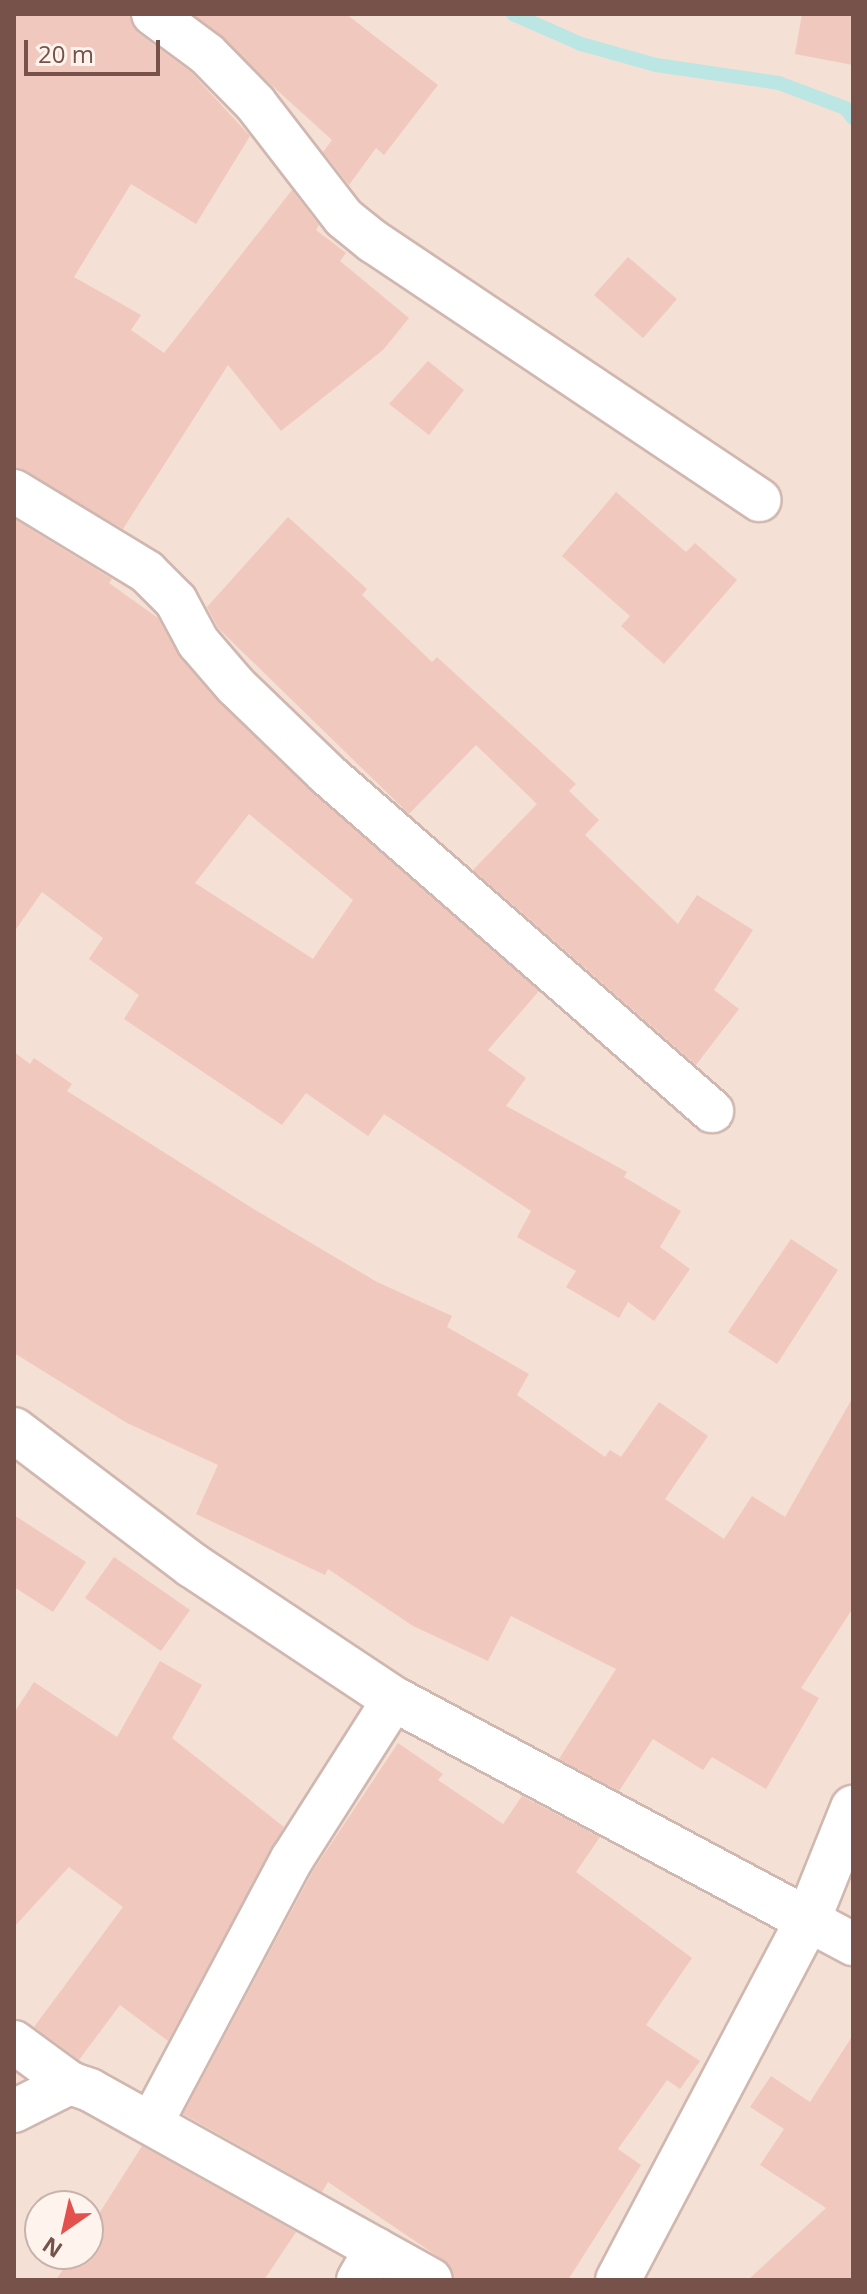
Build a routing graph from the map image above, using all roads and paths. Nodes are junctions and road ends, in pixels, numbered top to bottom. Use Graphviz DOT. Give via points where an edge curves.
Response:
graph roads {
  1 [pos="153,14"];
  2 [pos="14,491"];
  3 [pos="760,500"];
  4 [pos="712,1111"];
  5 [pos="14,1430"];
  6 [pos="394,1699"];
  7 [pos="853,1808"];
  8 [pos="808,1920"];
  9 [pos="853,1944"];
  10 [pos="14,2042"];
  11 [pos="70,2083"];
  12 [pos="14,2111"];
  13 [pos="153,2120"];
  14 [pos="367,2264"];
  15 [pos="431,2280"];
  16 [pos="618,2280"];
  1 -- 3 [label="street" via="217,64 344,218"];
  2 -- 4 [label="street" via="147,572 176,601 198,642 236,686 327,774"];
  5 -- 6 [label="street" via="192,1565"];
  6 -- 8 [label="street"];
  6 -- 13 [label="street" via="292,1859"];
  7 -- 8 [label="street"];
  8 -- 9 [label="street"];
  8 -- 16 [label="street"];
  10 -- 11 [label="street"];
  11 -- 12 [label="street"];
  11 -- 13 [label="street"];
  13 -- 14 [label="street"];
  14 -- 15 [label="street"];
}
